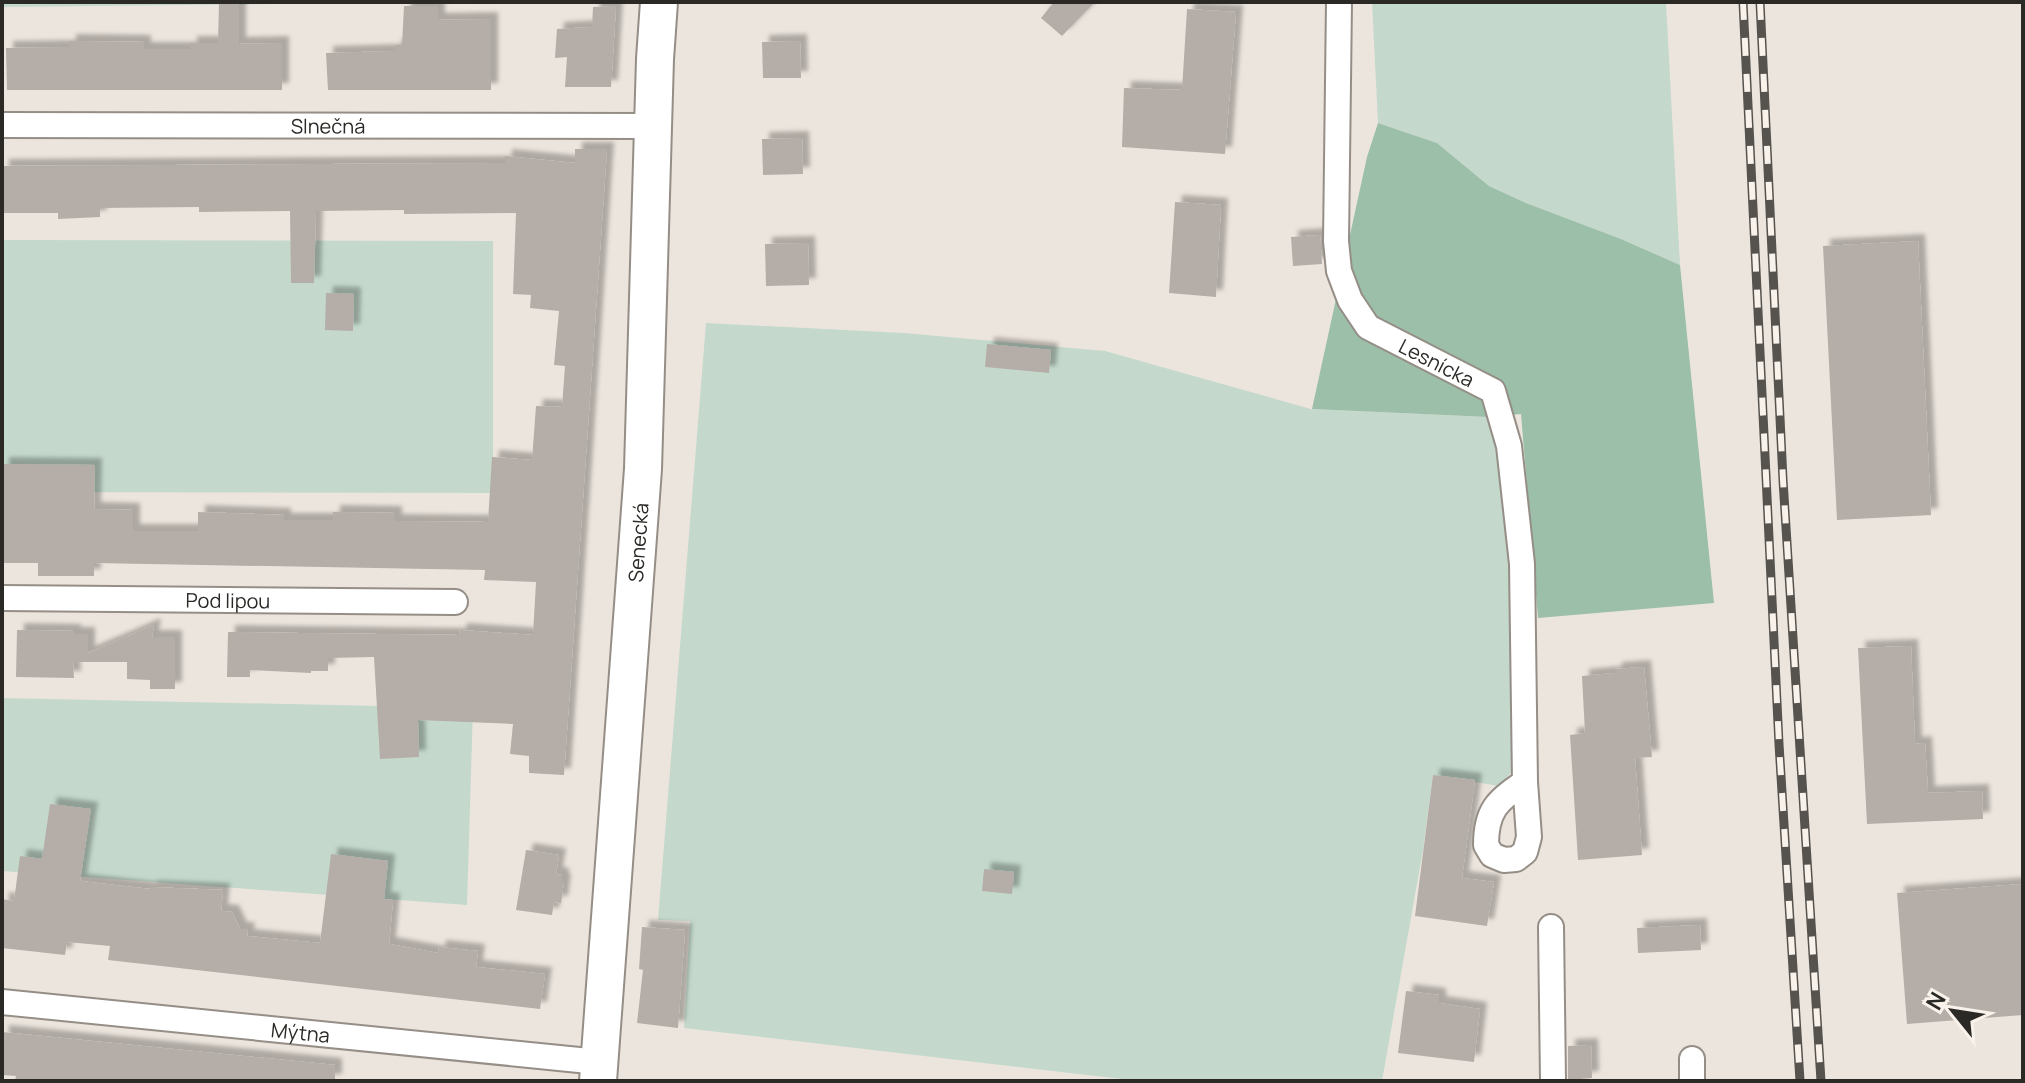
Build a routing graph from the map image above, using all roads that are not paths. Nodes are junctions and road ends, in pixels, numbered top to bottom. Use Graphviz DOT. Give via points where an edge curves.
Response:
graph roads {
  1 [pos="659,2"];
  2 [pos="1339,2"];
  3 [pos="2,125"];
  4 [pos="654,126"];
  5 [pos="2,598"];
  6 [pos="455,602"];
  7 [pos="1525,782"];
  8 [pos="1551,927"];
  9 [pos="2,1002"];
  10 [pos="598,1071"];
  11 [pos="1553,1081"];
  1 -- 4 [label="main road, Senecká"];
  2 -- 7 [label="street, Lesnícka" via="1339,271 1368,327 1493,391 1509,446 1522,564"];
  3 -- 4 [label="street, Slnečná"];
  4 -- 10 [label="main road, Senecká" via="643,469"];
  5 -- 6 [label="street, Pod lipou"];
  8 -- 11 [label="street"];
  9 -- 10 [label="street, Mýtna"];
}
